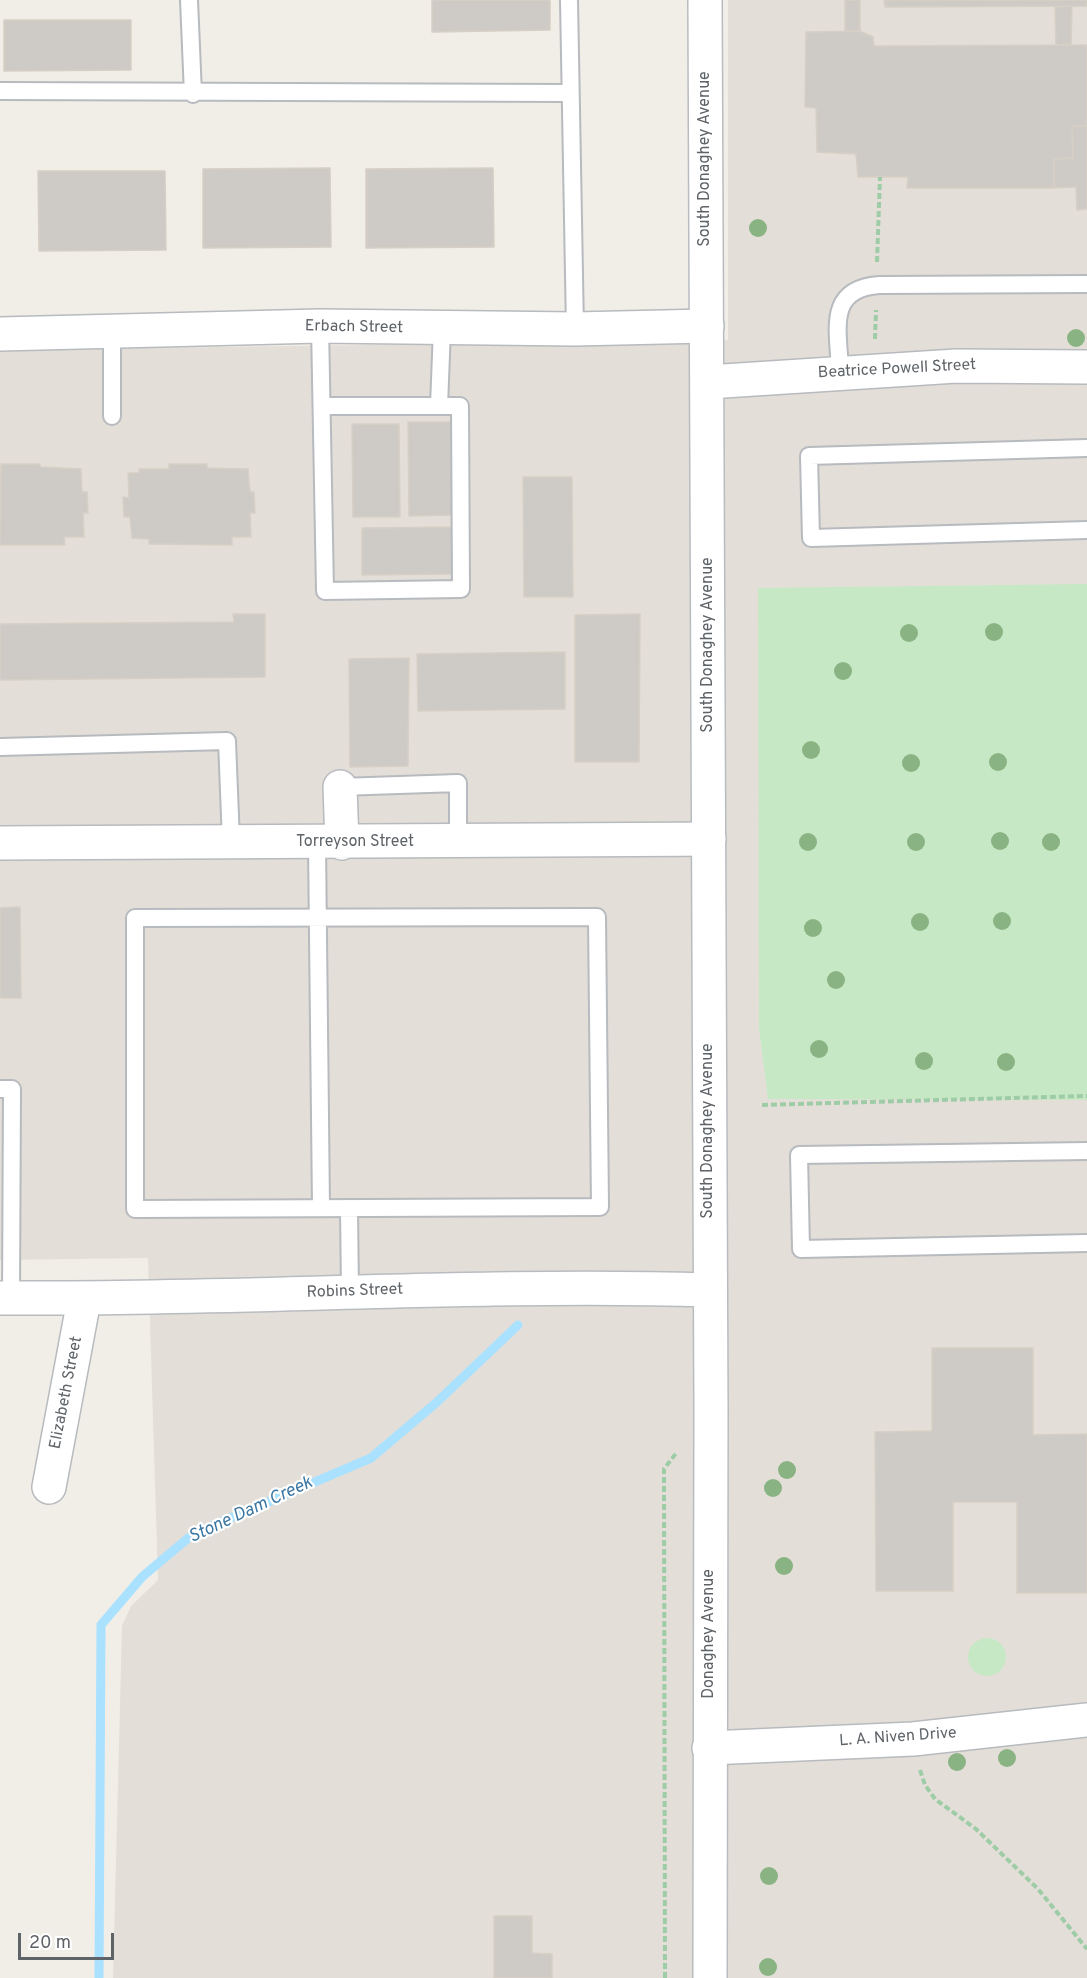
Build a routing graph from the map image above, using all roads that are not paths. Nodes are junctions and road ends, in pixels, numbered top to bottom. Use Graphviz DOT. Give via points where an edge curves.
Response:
graph roads {
  1 [pos="189,0"];
  2 [pos="568,0"];
  3 [pos="705,0"];
  4 [pos="0,91"];
  5 [pos="569,93"];
  6 [pos="193,94"];
  7 [pos="1087,284"];
  8 [pos="320,326"];
  9 [pos="707,326"];
  10 [pos="442,328"];
  11 [pos="575,329"];
  12 [pos="112,331"];
  13 [pos="0,334"];
  14 [pos="1087,367"];
  15 [pos="840,372"];
  16 [pos="708,382"];
  17 [pos="322,406"];
  18 [pos="439,406"];
  19 [pos="112,416"];
  20 [pos="1087,448"];
  21 [pos="1087,530"];
  22 [pos="0,747"];
  23 [pos="340,787"];
  24 [pos="709,839"];
  25 [pos="231,841"];
  26 [pos="458,842"];
  27 [pos="0,843"];
  28 [pos="330,843"];
  29 [pos="319,918"];
  30 [pos="0,1089"];
  31 [pos="1087,1151"];
  32 [pos="321,1208"];
  33 [pos="349,1208"];
  34 [pos="6,1226"];
  35 [pos="1087,1243"];
  36 [pos="710,1290"];
  37 [pos="350,1292"];
  38 [pos="6,1298"];
  39 [pos="84,1300"];
  40 [pos="49,1487"];
  41 [pos="1087,1720"];
  42 [pos="709,1748"];
  43 [pos="710,1978"];
  1 -- 6 [label="lane"];
  2 -- 5 [label="lane"];
  3 -- 9 [label="street, South Donaghey Avenue"];
  4 -- 6 [label="lane"];
  5 -- 6 [label="lane"];
  5 -- 11 [label="lane"];
  7 -- 15 [label="lane" via="879,285 855,289 841,304 838,317"];
  8 -- 10 [label="street, Erbach Street"];
  8 -- 12 [label="street, Erbach Street"];
  8 -- 17 [label="lane"];
  9 -- 11 [label="street, Erbach Street"];
  9 -- 16 [label="street, South Donaghey Avenue"];
  10 -- 11 [label="street, Erbach Street"];
  10 -- 18 [label="lane"];
  12 -- 13 [label="street, Erbach Street"];
  12 -- 19 [label="lane"];
  14 -- 15 [label="street, Beatrice Powell Street" via="995,365"];
  15 -- 16 [label="street, Beatrice Powell Street"];
  16 -- 24 [label="street, South Donaghey Avenue"];
  17 -- 18 [label="lane"];
  17 -- 18 [label="lane" via="325,591 461,589 460,406"];
  20 -- 21 [label="lane" via="809,456 812,538"];
  22 -- 25 [label="lane" via="226,741"];
  23 -- 26 [label="lane" via="458,783"];
  23 -- 28 [label="street"];
  24 -- 26 [label="street, Torreyson Street"];
  24 -- 36 [label="street, South Donaghey Avenue"];
  25 -- 27 [label="street, Torreyson Street"];
  25 -- 28 [label="street, Torreyson Street"];
  26 -- 28 [label="street, Torreyson Street"];
  28 -- 29 [label="lane"];
  29 -- 32 [label="lane"];
  29 -- 32 [label="lane" via="135,918 135,1209"];
  29 -- 33 [label="lane" via="597,917 600,1207"];
  30 -- 34 [label="lane" via="12,1089"];
  31 -- 35 [label="lane" via="799,1155 801,1249"];
  32 -- 33 [label="lane"];
  33 -- 37 [label="lane"];
  34 -- 38 [label="lane"];
  36 -- 37 [label="street, Robins Street" via="580,1286"];
  36 -- 42 [label="street, Donaghey Avenue"];
  37 -- 39 [label="street, Robins Street"];
  38 -- 39 [label="street, Robins Street"];
  39 -- 40 [label="street, Elizabeth Street"];
  41 -- 42 [label="street, L. A. Niven Drive" via="913,1738"];
  42 -- 43 [label="street, Donaghey Avenue"];
}
